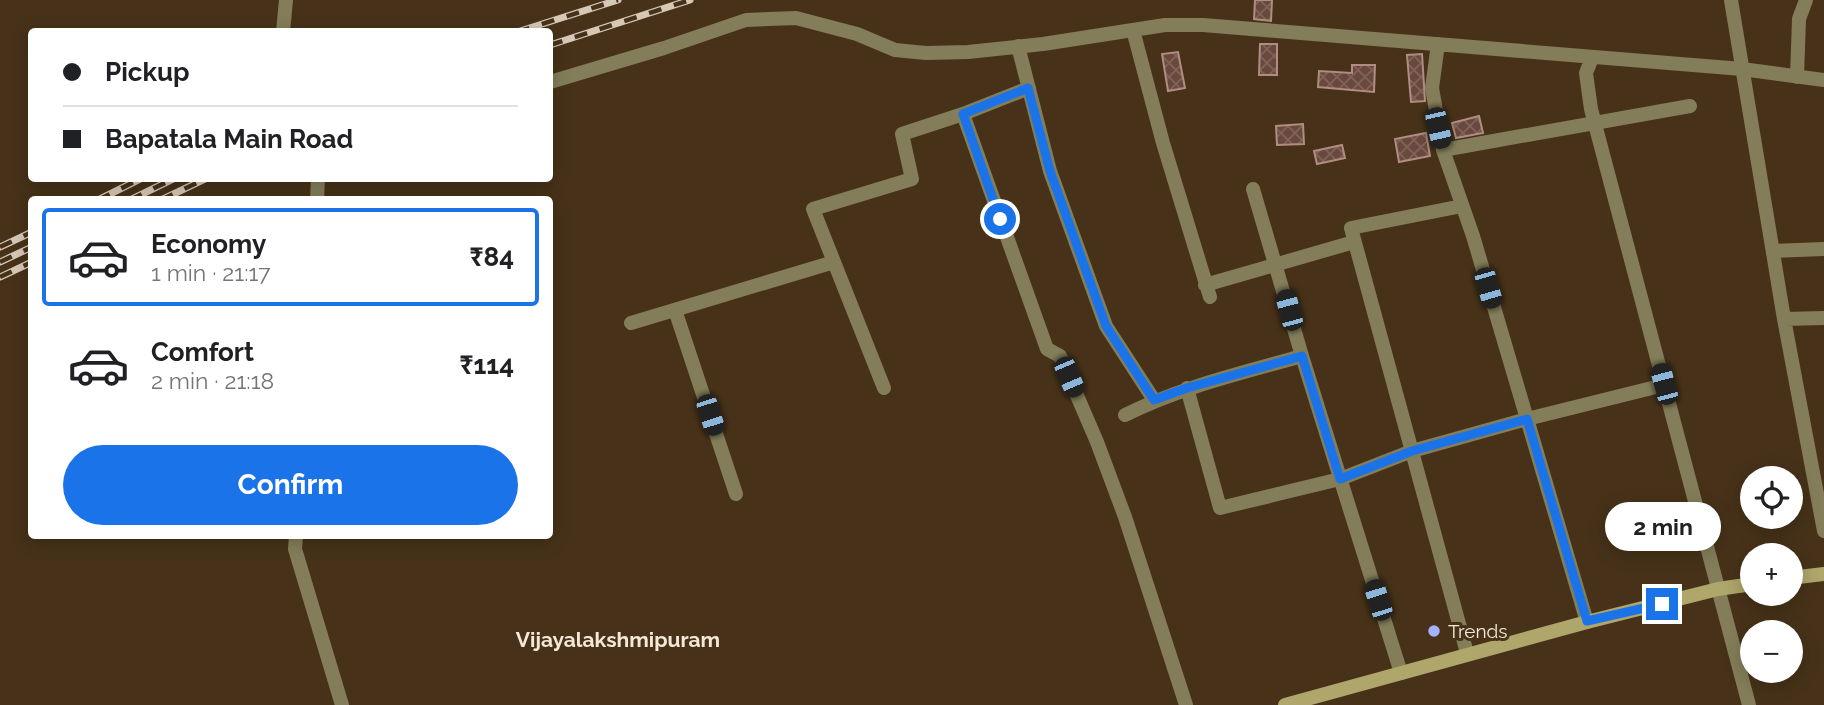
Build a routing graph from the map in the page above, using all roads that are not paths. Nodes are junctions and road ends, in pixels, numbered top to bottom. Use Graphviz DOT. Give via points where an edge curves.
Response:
graph roads {
  1 [pos="286,0"];
  2 [pos="1731,0"];
  3 [pos="1805,0"];
  4 [pos="283,28"];
  5 [pos="1133,30"];
  6 [pos="1438,44"];
  7 [pos="1018,46"];
  8 [pos="1592,58"];
  9 [pos="1742,69"];
  10 [pos="1797,77"];
  11 [pos="1824,80"];
  12 [pos="553,81"];
  13 [pos="1028,88"];
  14 [pos="1690,106"];
  15 [pos="963,114"];
  16 [pos="1594,122"];
  17 [pos="1443,149"];
  18 [pos="1253,190"];
  19 [pos="1462,206"];
  20 [pos="1354,242"];
  21 [pos="1824,249"];
  22 [pos="1773,251"];
  23 [pos="834,262"];
  24 [pos="1277,264"];
  25 [pos="675,310"];
  26 [pos="1824,318"];
  27 [pos="1784,319"];
  28 [pos="631,323"];
  29 [pos="1302,356"];
  30 [pos="1664,384"];
  31 [pos="884,388"];
  32 [pos="1187,388"];
  33 [pos="1154,400"];
  34 [pos="1125,415"];
  35 [pos="1527,419"];
  36 [pos="1412,451"];
  37 [pos="1340,479"];
  38 [pos="736,494"];
  39 [pos="1824,531"];
  40 [pos="296,539"];
  41 [pos="1824,573"];
  42 [pos="1803,577"];
  43 [pos="1740,586"];
  44 [pos="1718,589"];
  45 [pos="1587,621"];
  46 [pos="1467,653"];
  47 [pos="1401,673"];
  48 [pos="342,705"];
  49 [pos="1186,705"];
  50 [pos="1285,705"];
  51 [pos="1749,705"];
  1 -- 4 [label="street"];
  2 -- 9 [label="street"];
  3 -- 10 [label="street" via="1799,19"];
  5 -- 6 [label="street" via="1203,25"];
  5 -- 7 [label="street"];
  5 -- 24 [label="street" via="1208,291"];
  6 -- 8 [label="street"];
  6 -- 17 [label="street" via="1432,88"];
  7 -- 12 [label="street" via="926,53 895,50 857,34 796,18 746,20"];
  7 -- 13 [label="street"];
  8 -- 9 [label="street"];
  8 -- 16 [label="street" via="1586,73"];
  9 -- 10 [label="street"];
  9 -- 22 [label="street"];
  10 -- 11 [label="street"];
  13 -- 15 [label="street"];
  13 -- 33 [label="street" via="1050,171 1106,326"];
  14 -- 16 [label="street"];
  15 -- 23 [label="street" via="902,134 912,179 813,209"];
  15 -- 49 [label="street" via="1046,349 1060,356 1097,442"];
  16 -- 17 [label="street"];
  16 -- 30 [label="street"];
  17 -- 19 [label="street"];
  18 -- 24 [label="street"];
  19 -- 20 [label="street" via="1351,228"];
  19 -- 35 [label="street"];
  20 -- 24 [label="street"];
  20 -- 36 [label="street"];
  21 -- 22 [label="street"];
  22 -- 27 [label="street"];
  23 -- 25 [label="street"];
  23 -- 31 [label="street"];
  24 -- 29 [label="street"];
  25 -- 28 [label="street"];
  25 -- 38 [label="street"];
  26 -- 27 [label="street"];
  27 -- 39 [label="street"];
  29 -- 32 [label="street"];
  29 -- 37 [label="street"];
  30 -- 35 [label="street"];
  30 -- 44 [label="street"];
  32 -- 33 [label="street"];
  32 -- 37 [label="street" via="1220,508"];
  33 -- 34 [label="street"];
  35 -- 36 [label="street"];
  35 -- 45 [label="street"];
  36 -- 37 [label="street"];
  36 -- 46 [label="street"];
  37 -- 47 [label="street"];
  40 -- 48 [label="street"];
  41 -- 42 [label="main road"];
  43 -- 44 [label="main road"];
  44 -- 45 [label="main road"];
  44 -- 51 [label="street"];
  45 -- 46 [label="main road"];
  46 -- 47 [label="main road"];
  47 -- 50 [label="main road"];
}
